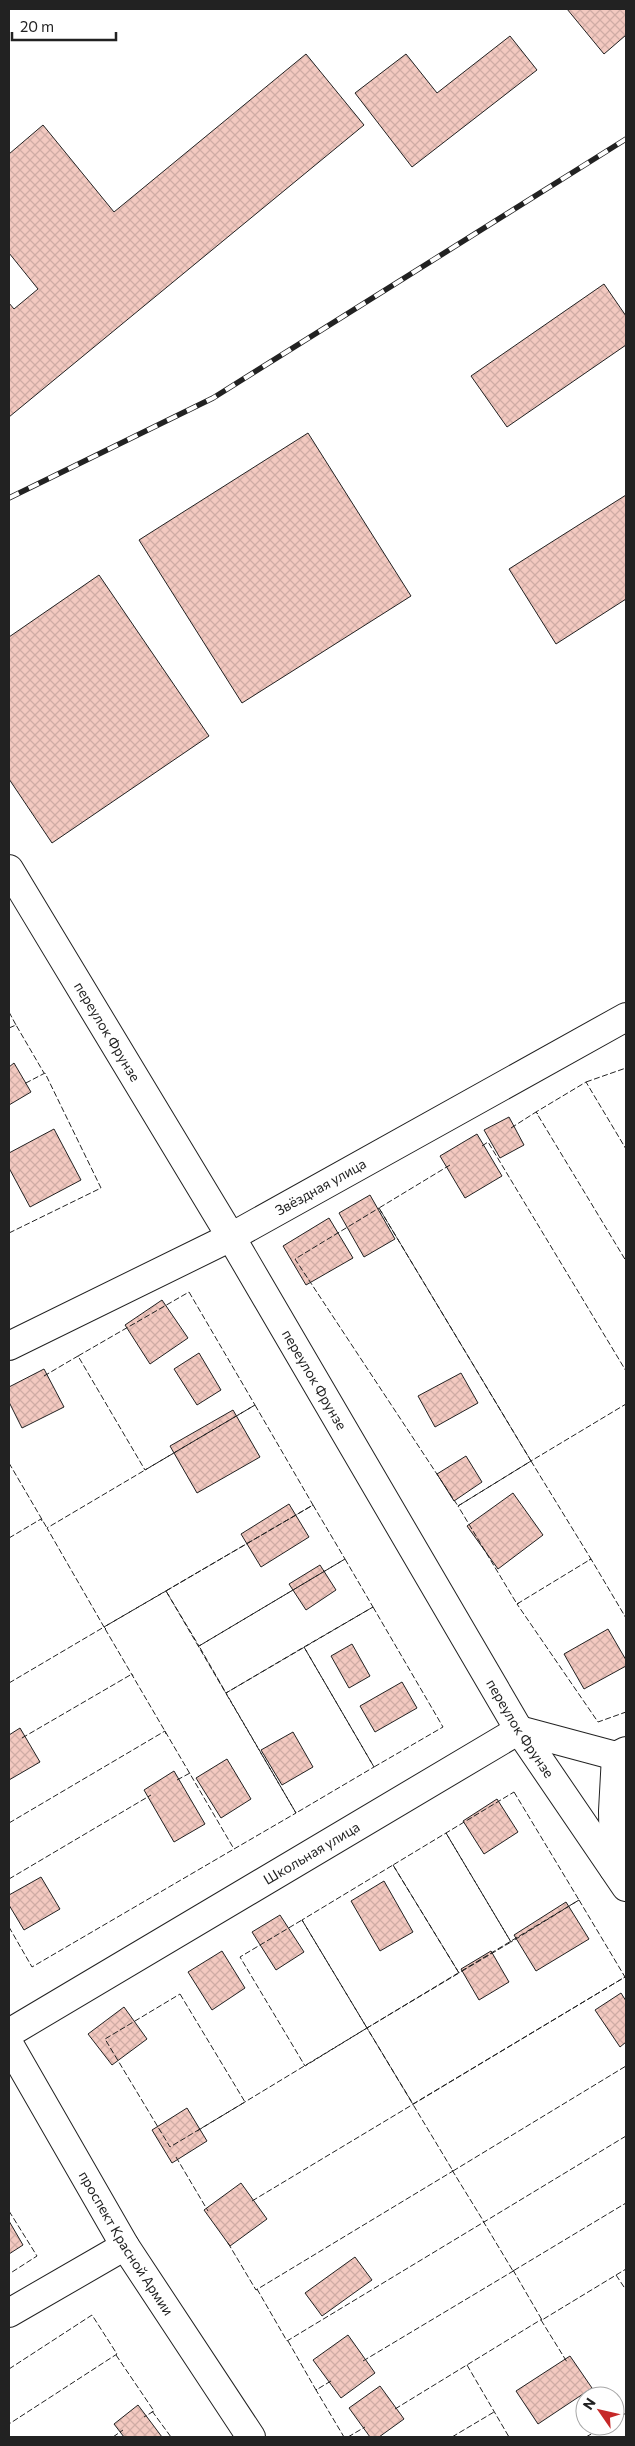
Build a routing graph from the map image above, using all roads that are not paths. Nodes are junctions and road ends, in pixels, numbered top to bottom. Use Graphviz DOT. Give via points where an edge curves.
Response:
graph roads {
  1 [pos="9,869"];
  2 [pos="626,1017"];
  3 [pos="231,1238"];
  4 [pos="9,1346"];
  5 [pos="519,1730"];
  6 [pos="621,1753"];
  7 [pos="620,1878"];
  8 [pos="9,2033"];
  9 [pos="9,2044"];
  10 [pos="125,2246"];
  11 [pos="9,2313"];
  12 [pos="251,2437"];
  1 -- 3 [label="street, переулок Фрунзе"];
  2 -- 3 [label="street, Звёздная улица"];
  3 -- 4 [label="street, Звёздная улица"];
  3 -- 5 [label="street, переулок Фрунзе"];
  5 -- 6 [label="street"];
  5 -- 7 [label="street, переулок Фрунзе"];
  5 -- 8 [label="street, Школьная улица"];
  6 -- 7 [label="street" via="613,1811"];
  9 -- 10 [label="street, проспект Красной Армии"];
  10 -- 11 [label="street"];
  10 -- 12 [label="street, проспект Красной Армии"];
}
